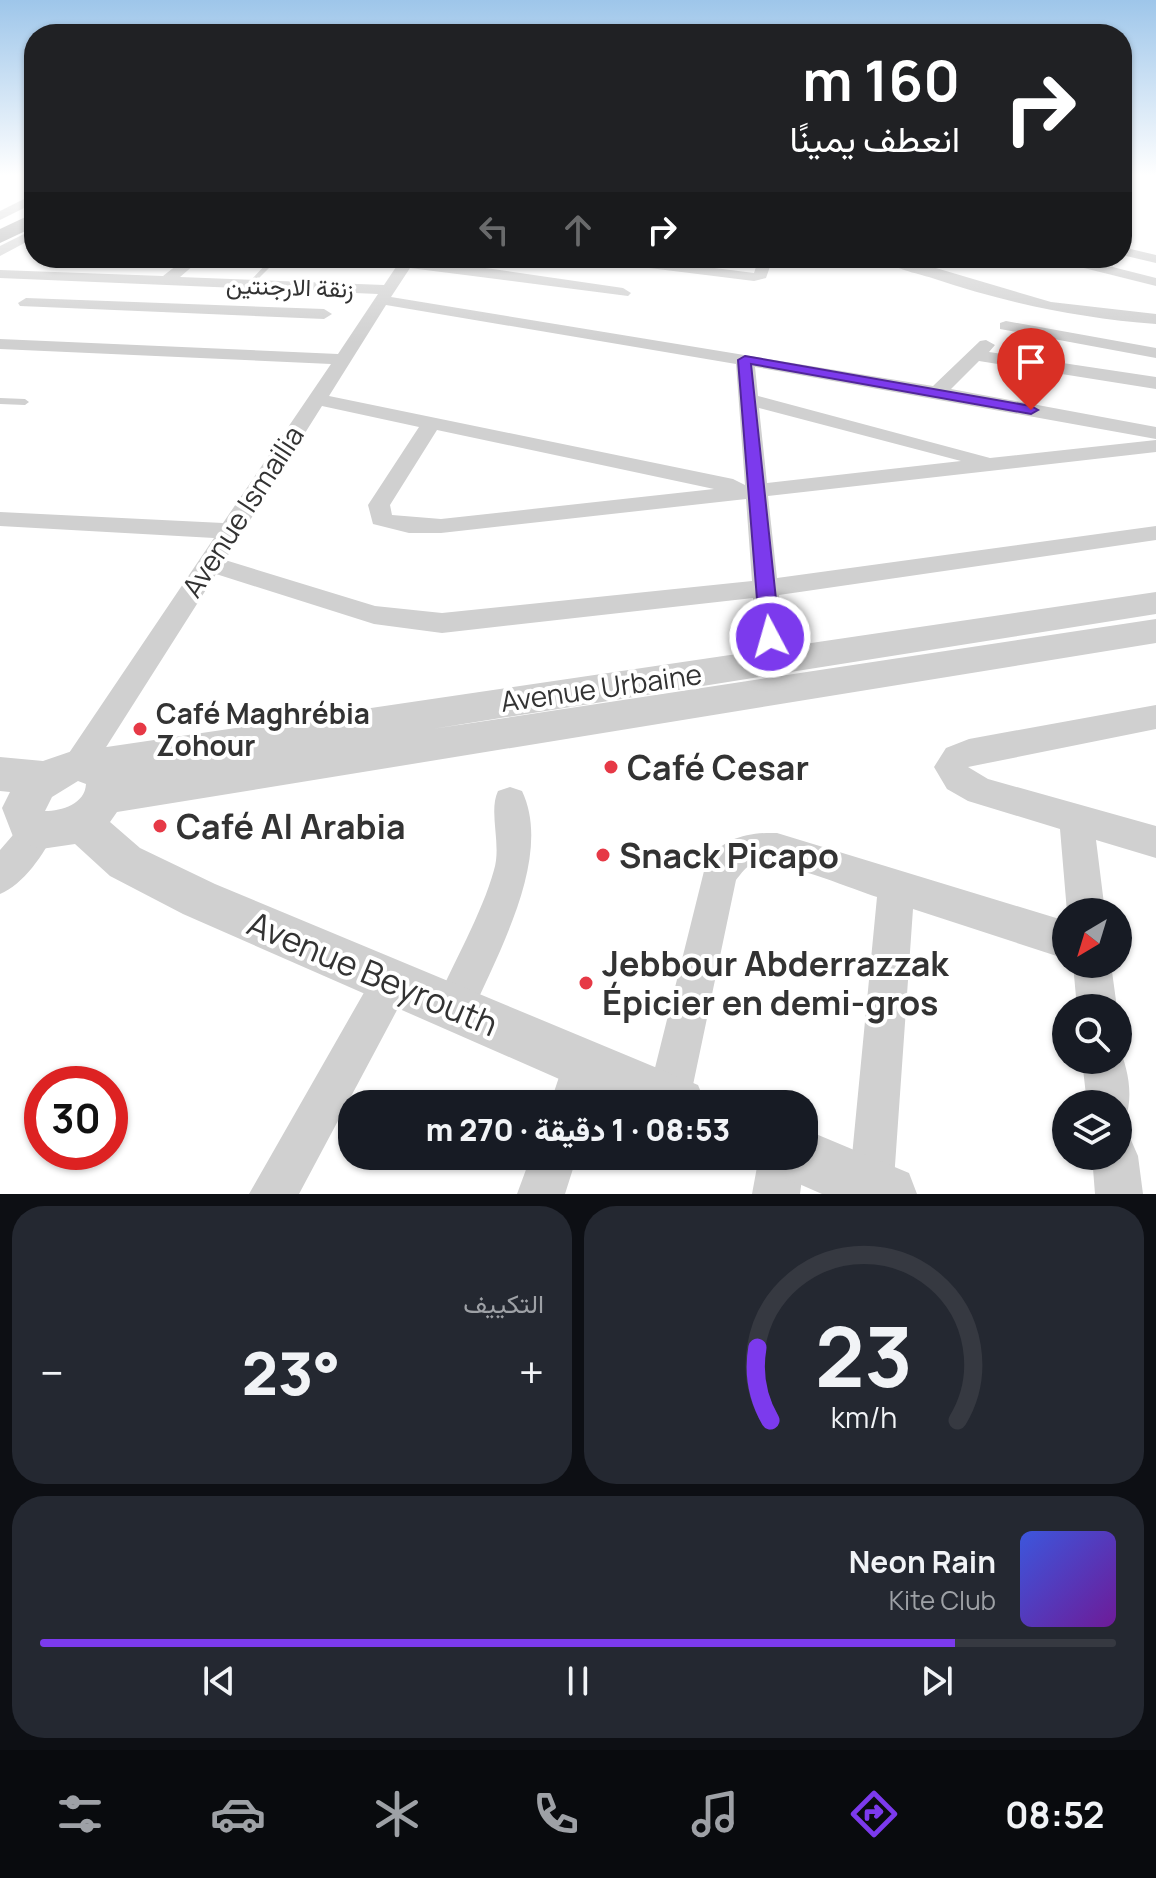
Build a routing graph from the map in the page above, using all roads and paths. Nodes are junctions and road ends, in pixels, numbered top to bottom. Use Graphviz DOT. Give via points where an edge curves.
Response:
graph roads {
  1 [pos="22,237"];
  2 [pos="0,245"];
  3 [pos="0,252"];
  4 [pos="1132,253"];
  5 [pos="1156,259"];
  6 [pos="36,268"];
  7 [pos="182,268"];
  8 [pos="266,268"];
  9 [pos="402,268"];
  10 [pos="454,268"];
  11 [pos="605,268"];
  12 [pos="684,268"];
  13 [pos="763,268"];
  14 [pos="918,268"];
  15 [pos="1101,268"];
  16 [pos="0,274"];
  17 [pos="25,275"];
  18 [pos="136,280"];
  19 [pos="166,281"];
  20 [pos="1156,282"];
  21 [pos="249,285"];
  22 [pos="289,286"];
  23 [pos="588,288"];
  24 [pos="0,291"];
  25 [pos="623,293"];
  26 [pos="384,295"];
  27 [pos="26,303"];
  28 [pos="1029,305"];
  29 [pos="102,306"];
  30 [pos="264,313"];
  31 [pos="324,314"];
  32 [pos="1156,319"];
  33 [pos="1006,326"];
  34 [pos="0,344"];
  35 [pos="1156,353"];
  36 [pos="975,355"];
  37 [pos="340,359"];
  38 [pos="745,360"];
  39 [pos="1156,383"];
  40 [pos="937,392"];
  41 [pos="314,399"];
  42 [pos="749,400"];
  43 [pos="0,401"];
  44 [pos="25,402"];
  45 [pos="431,424"];
  46 [pos="1156,433"];
  47 [pos="1156,446"];
  48 [pos="996,464"];
  49 [pos="756,491"];
  50 [pos="0,519"];
  51 [pos="228,531"];
  52 [pos="1156,533"];
  53 [pos="209,563"];
  54 [pos="765,588"];
  55 [pos="1156,603"];
  56 [pos="1156,631"];
  57 [pos="772,662"];
  58 [pos="1156,717"];
  59 [pos="0,774"];
  60 [pos="58,799"];
  61 [pos="510,801"];
  62 [pos="1076,818"];
  63 [pos="1156,842"];
  64 [pos="0,877"];
  65 [pos="896,886"];
  66 [pos="1085,898"];
  67 [pos="1052,936"];
  68 [pos="392,982"];
  69 [pos="454,1008"];
  70 [pos="578,1083"];
  71 [pos="613,1090"];
  72 [pos="676,1090"];
  73 [pos="818,1164"];
  74 [pos="549,1170"];
  75 [pos="780,1170"];
  76 [pos="1116,1170"];
  77 [pos="880,1191"];
  78 [pos="273,1194"];
  79 [pos="541,1194"];
  80 [pos="776,1194"];
  81 [pos="1119,1194"];
  1 -- 2 [label="street"];
  1 -- 3 [label="street"];
  4 -- 5 [label="street"];
  6 -- 17 [label="street"];
  7 -- 19 [label="street"];
  8 -- 21 [label="lane"];
  9 -- 26 [label="street, Avenue Ismailia"];
  10 -- 23 [label="street"];
  11 -- 23 [label="street"];
  12 -- 13 [label="street" via="754,277"];
  14 -- 28 [label="street"];
  15 -- 20 [label="street"];
  16 -- 17 [label="street, زنقة الارجنتين"];
  17 -- 18 [label="street, زنقة الارجنتين"];
  17 -- 24 [label="street"];
  18 -- 19 [label="street, زنقة الارجنتين"];
  18 -- 29 [label="street"];
  19 -- 21 [label="street, زنقة الارجنتين"];
  21 -- 22 [label="street, زنقة الارجنتين"];
  22 -- 26 [label="street, زنقة الارجنتين"];
  22 -- 30 [label="street"];
  23 -- 25 [label="street"];
  26 -- 37 [label="street, Avenue Ismailia"];
  26 -- 38 [label="street, زنقة الارجنتين"];
  27 -- 29 [label="street"];
  28 -- 32 [label="street"];
  28 -- 33 [label="street"];
  29 -- 30 [label="street"];
  30 -- 31 [label="street"];
  33 -- 35 [label="street"];
  33 -- 36 [label="street"];
  34 -- 37 [label="street"];
  36 -- 39 [label="street"];
  36 -- 40 [label="street"];
  37 -- 41 [label="street, Avenue Ismailia"];
  38 -- 40 [label="street, زنقة الارجنتين"];
  38 -- 42 [label="street"];
  40 -- 46 [label="street, زنقة الارجنتين"];
  41 -- 45 [label="street"];
  41 -- 51 [label="street, Avenue Ismailia"];
  42 -- 48 [label="street"];
  42 -- 49 [label="street"];
  43 -- 44 [label="lane"];
  45 -- 49 [label="street"];
  45 -- 49 [label="street" via="379,505 381,519 391,524 502,519"];
  47 -- 48 [label="street"];
  48 -- 49 [label="street"];
  49 -- 54 [label="street"];
  50 -- 51 [label="street"];
  51 -- 53 [label="street, Avenue Ismailia"];
  52 -- 54 [label="street"];
  53 -- 54 [label="street" via="374,615 426,623"];
  53 -- 60 [label="street, Avenue Ismailia"];
  54 -- 57 [label="street"];
  55 -- 57 [label="street, Avenue Urbaine"];
  56 -- 60 [label="street, Avenue Urbaine"];
  57 -- 60 [label="street, Avenue Urbaine"];
  58 -- 62 [label="street" via="969,752 953,761 952,774 967,786"];
  59 -- 60 [label="street"];
  60 -- 64 [label="street, Avenue Ismailia"];
  60 -- 68 [label="street, Avenue Beyrouth" via="125,862"];
  61 -- 69 [label="street" via="516,840 512,871"];
  62 -- 63 [label="street"];
  62 -- 66 [label="street"];
  65 -- 67 [label="street"];
  65 -- 72 [label="street" via="777,849 746,849 734,855 719,875"];
  65 -- 77 [label="street"];
  68 -- 69 [label="street, Avenue Beyrouth"];
  68 -- 78 [label="street"];
  69 -- 70 [label="street, Avenue Beyrouth"];
  70 -- 71 [label="street, Avenue Beyrouth"];
  73 -- 77 [label="street"];
  74 -- 79 [label="street"];
  75 -- 80 [label="street"];
  76 -- 81 [label="street"];
}
